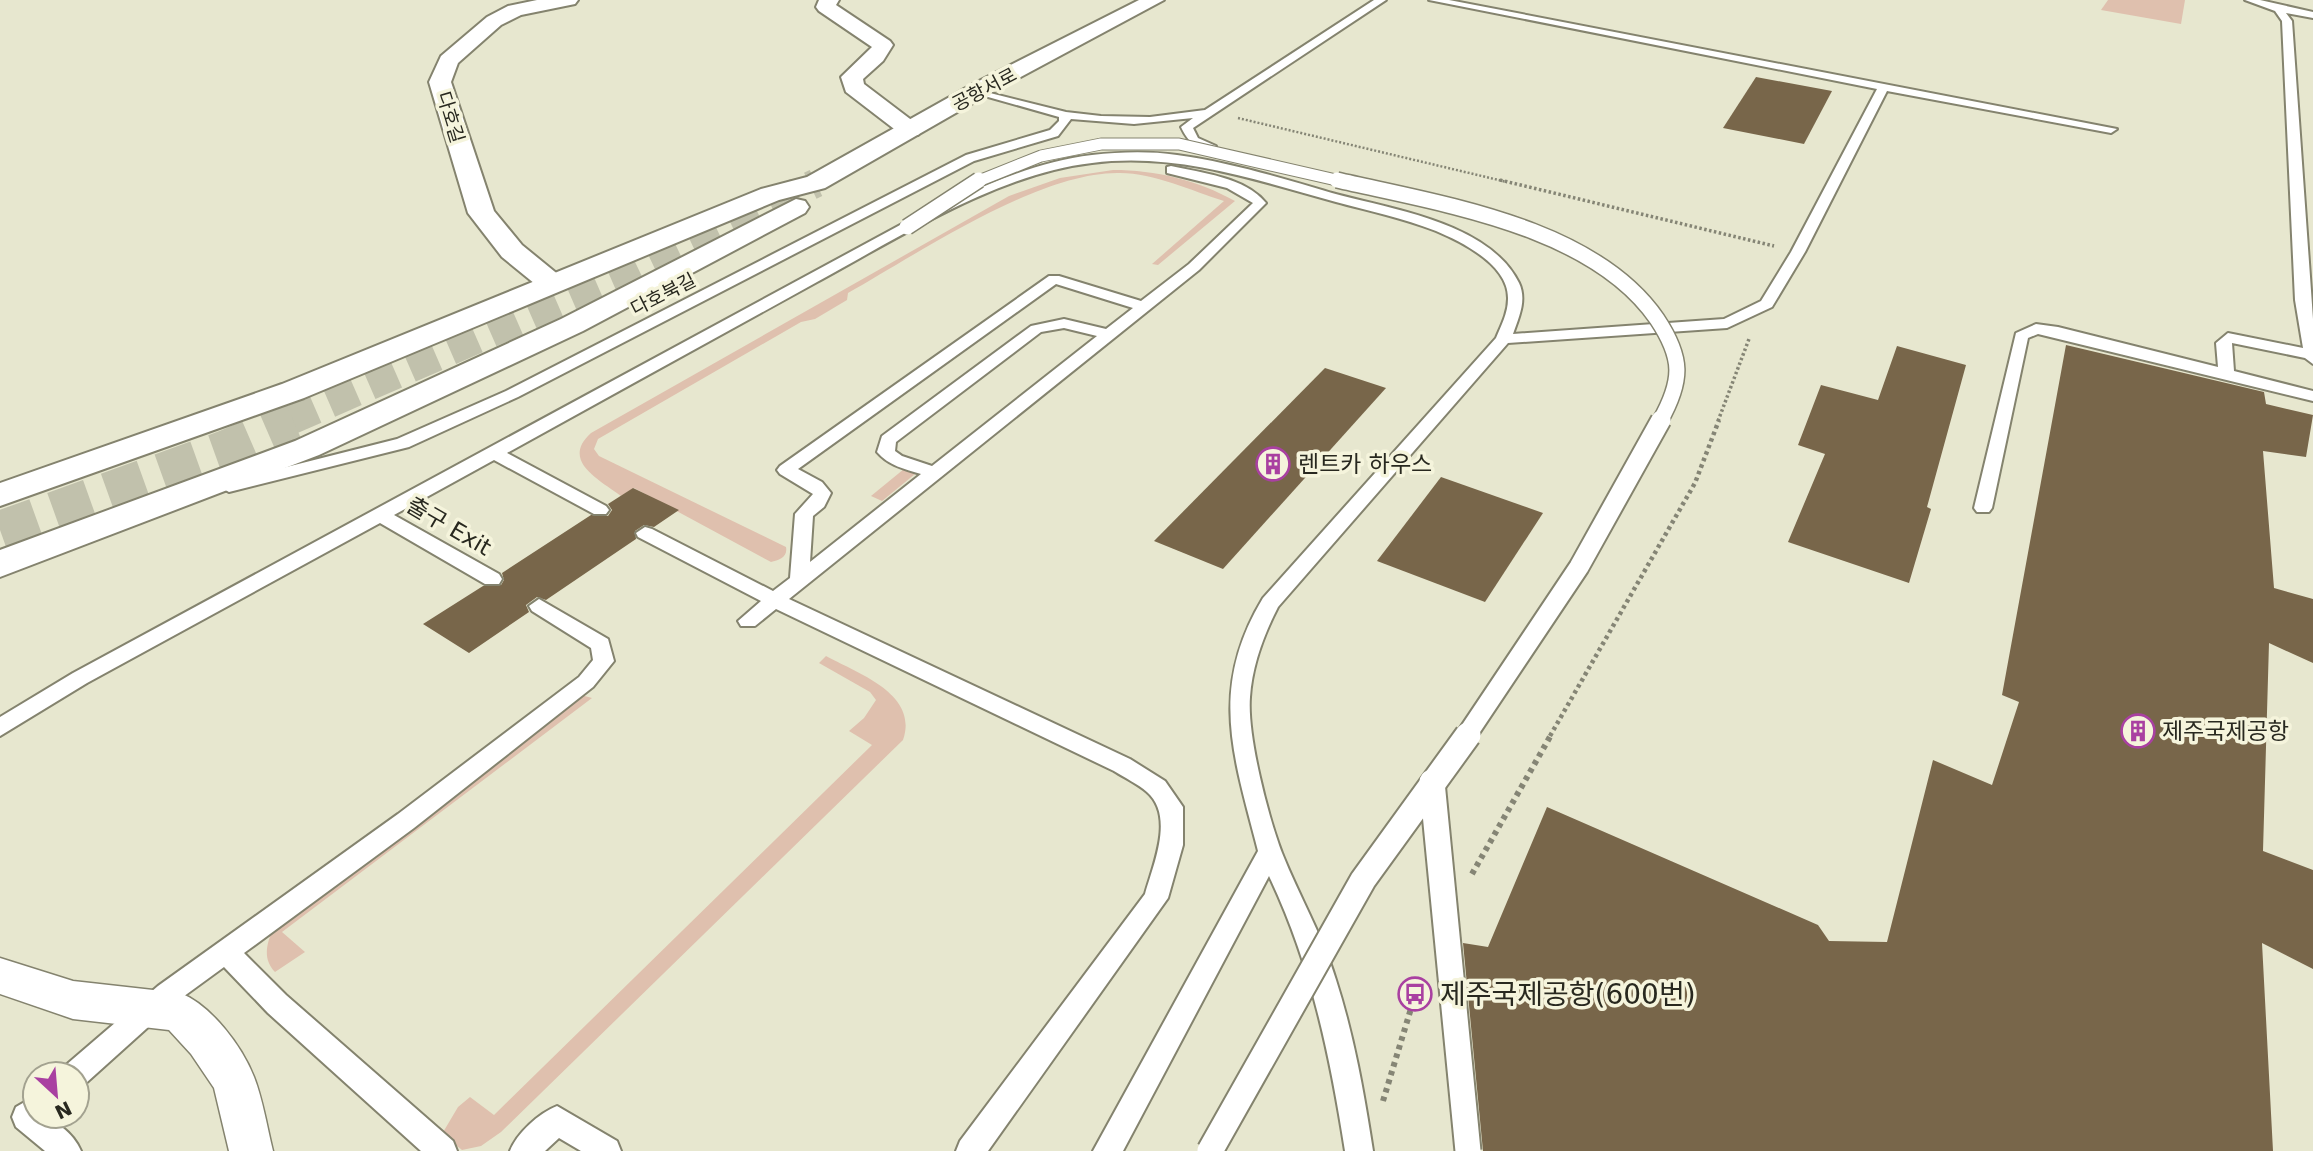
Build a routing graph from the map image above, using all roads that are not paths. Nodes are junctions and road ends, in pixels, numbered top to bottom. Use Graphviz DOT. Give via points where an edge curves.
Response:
graph roads {
  1 [pos="568,0"];
  2 [pos="829,0"];
  3 [pos="1153,0"];
  4 [pos="1381,0"];
  5 [pos="1434,0"];
  6 [pos="2250,0"];
  7 [pos="2278,9"];
  8 [pos="2313,17"];
  9 [pos="2287,21"];
  10 [pos="1884,87"];
  11 [pos="978,91"];
  12 [pos="1210,111"];
  13 [pos="1065,115"];
  14 [pos="2111,129"];
  15 [pos="910,130"];
  16 [pos="1212,149"];
  17 [pos="816,183"];
  18 [pos="951,207"];
  19 [pos="906,227"];
  20 [pos="2298,242"];
  21 [pos="2313,252"];
  22 [pos="550,282"];
  23 [pos="2307,297"];
  24 [pos="1144,307"];
  25 [pos="1108,335"];
  26 [pos="1503,339"];
  27 [pos="2312,357"];
  28 [pos="2226,374"];
  29 [pos="2313,396"];
  30 [pos="495,453"];
  31 [pos="934,473"];
  32 [pos="0,495"];
  33 [pos="173,500"];
  34 [pos="1983,508"];
  35 [pos="600,510"];
  36 [pos="380,515"];
  37 [pos="645,533"];
  38 [pos="0,564"];
  39 [pos="492,579"];
  40 [pos="799,581"];
  41 [pos="775,600"];
  42 [pos="539,606"];
  43 [pos="748,621"];
  44 [pos="0,728"];
  45 [pos="1432,782"];
  46 [pos="1270,852"];
  47 [pos="226,953"];
  48 [pos="0,976"];
  49 [pos="148,1009"];
  50 [pos="91,1060"];
  51 [pos="41,1130"];
  52 [pos="66,1151"];
  53 [pos="251,1151"];
  54 [pos="443,1151"];
  55 [pos="524,1151"];
  56 [pos="607,1151"];
  57 [pos="970,1151"];
  58 [pos="1107,1151"];
  59 [pos="1210,1151"];
  60 [pos="1359,1151"];
  61 [pos="1468,1151"];
  1 -- 22 [label="street, 다호길" via="515,10 494,21 448,60 440,82 481,213 512,251"];
  2 -- 15 [label="street" via="826,7 883,45 852,77 854,87"];
  3 -- 11 [label="street, 공항서로"];
  4 -- 12 [label="lane"];
  5 -- 10 [label="lane"];
  6 -- 7 [label="lane"];
  7 -- 8 [label="lane"];
  7 -- 9 [label="lane"];
  8 -- 9 [label="lane"];
  9 -- 20 [label="lane"];
  10 -- 14 [label="lane"];
  10 -- 26 [label="lane" via="1767,304 1727,323"];
  11 -- 13 [label="lane"];
  11 -- 15 [label="street, 공항서로"];
  12 -- 13 [label="lane" via="1156,122"];
  12 -- 16 [label="lane" via="1187,127 1193,140"];
  13 -- 33 [label="lane, 다호북길" via="1065,122 1054,133 970,158 512,394 403,443"];
  15 -- 17 [label="street, 공항서로"];
  16 -- 19 [label="lane, bridge" via="1141,142 1053,153 981,179"];
  16 -- 45 [label="lane, bridge" via="1552,238 1585,254 1643,299 1674,344 1679,376 1667,409 1572,578 1502,687"];
  17 -- 22 [label="street" via="770,194"];
  17 -- 33 [label="street" via="808,201 572,325 307,448"];
  18 -- 19 [label="lane"];
  18 -- 24 [label="lane" via="1059,175 1125,167 1193,175 1258,199 1251,215"];
  18 -- 26 [label="lane" via="1025,175 1088,160 1158,157 1216,166 1410,218 1461,238 1498,266 1515,292 1516,306"];
  19 -- 30 [label="lane"];
  20 -- 21 [label="lane"];
  20 -- 23 [label="lane"];
  22 -- 32 [label="street" via="293,391"];
  23 -- 27 [label="lane"];
  24 -- 25 [label="lane"];
  24 -- 40 [label="lane" via="1054,279 786,470 822,493 804,514"];
  25 -- 31 [label="lane"];
  25 -- 31 [label="lane" via="1074,324 1036,329 888,440 886,452 891,458"];
  26 -- 46 [label="lane" via="1293,574 1254,634 1239,698 1245,758"];
  27 -- 28 [label="lane" via="2228,338 2224,343"];
  28 -- 29 [label="lane"];
  28 -- 34 [label="lane" via="2058,332 2036,329 2021,336"];
  30 -- 35 [label="lane"];
  30 -- 36 [label="lane"];
  31 -- 40 [label="lane"];
  33 -- 38 [label="street"];
  36 -- 39 [label="lane, 출구 Exit"];
  36 -- 44 [label="lane" via="80,678"];
  37 -- 41 [label="lane"];
  40 -- 41 [label="lane"];
  41 -- 43 [label="lane"];
  41 -- 57 [label="lane" via="1122,765 1157,787 1171,807 1171,845 1156,898"];
  42 -- 47 [label="lane" via="601,644 604,661 598,670 417,813"];
  45 -- 59 [label="lane, bridge" via="1363,880"];
  45 -- 61 [label="lane, bridge"];
  46 -- 58 [label="lane"];
  46 -- 60 [label="lane" via="1302,919 1323,980 1344,1059"];
  47 -- 49 [label="lane"];
  47 -- 54 [label="lane"];
  48 -- 49 [label="street" via="73,1000"];
  49 -- 50 [label="lane"];
  49 -- 53 [label="street" via="180,1012 206,1040 234,1080"];
  51 -- 52 [label="lane"];
  55 -- 56 [label="lane" via="557,1120"];
}
